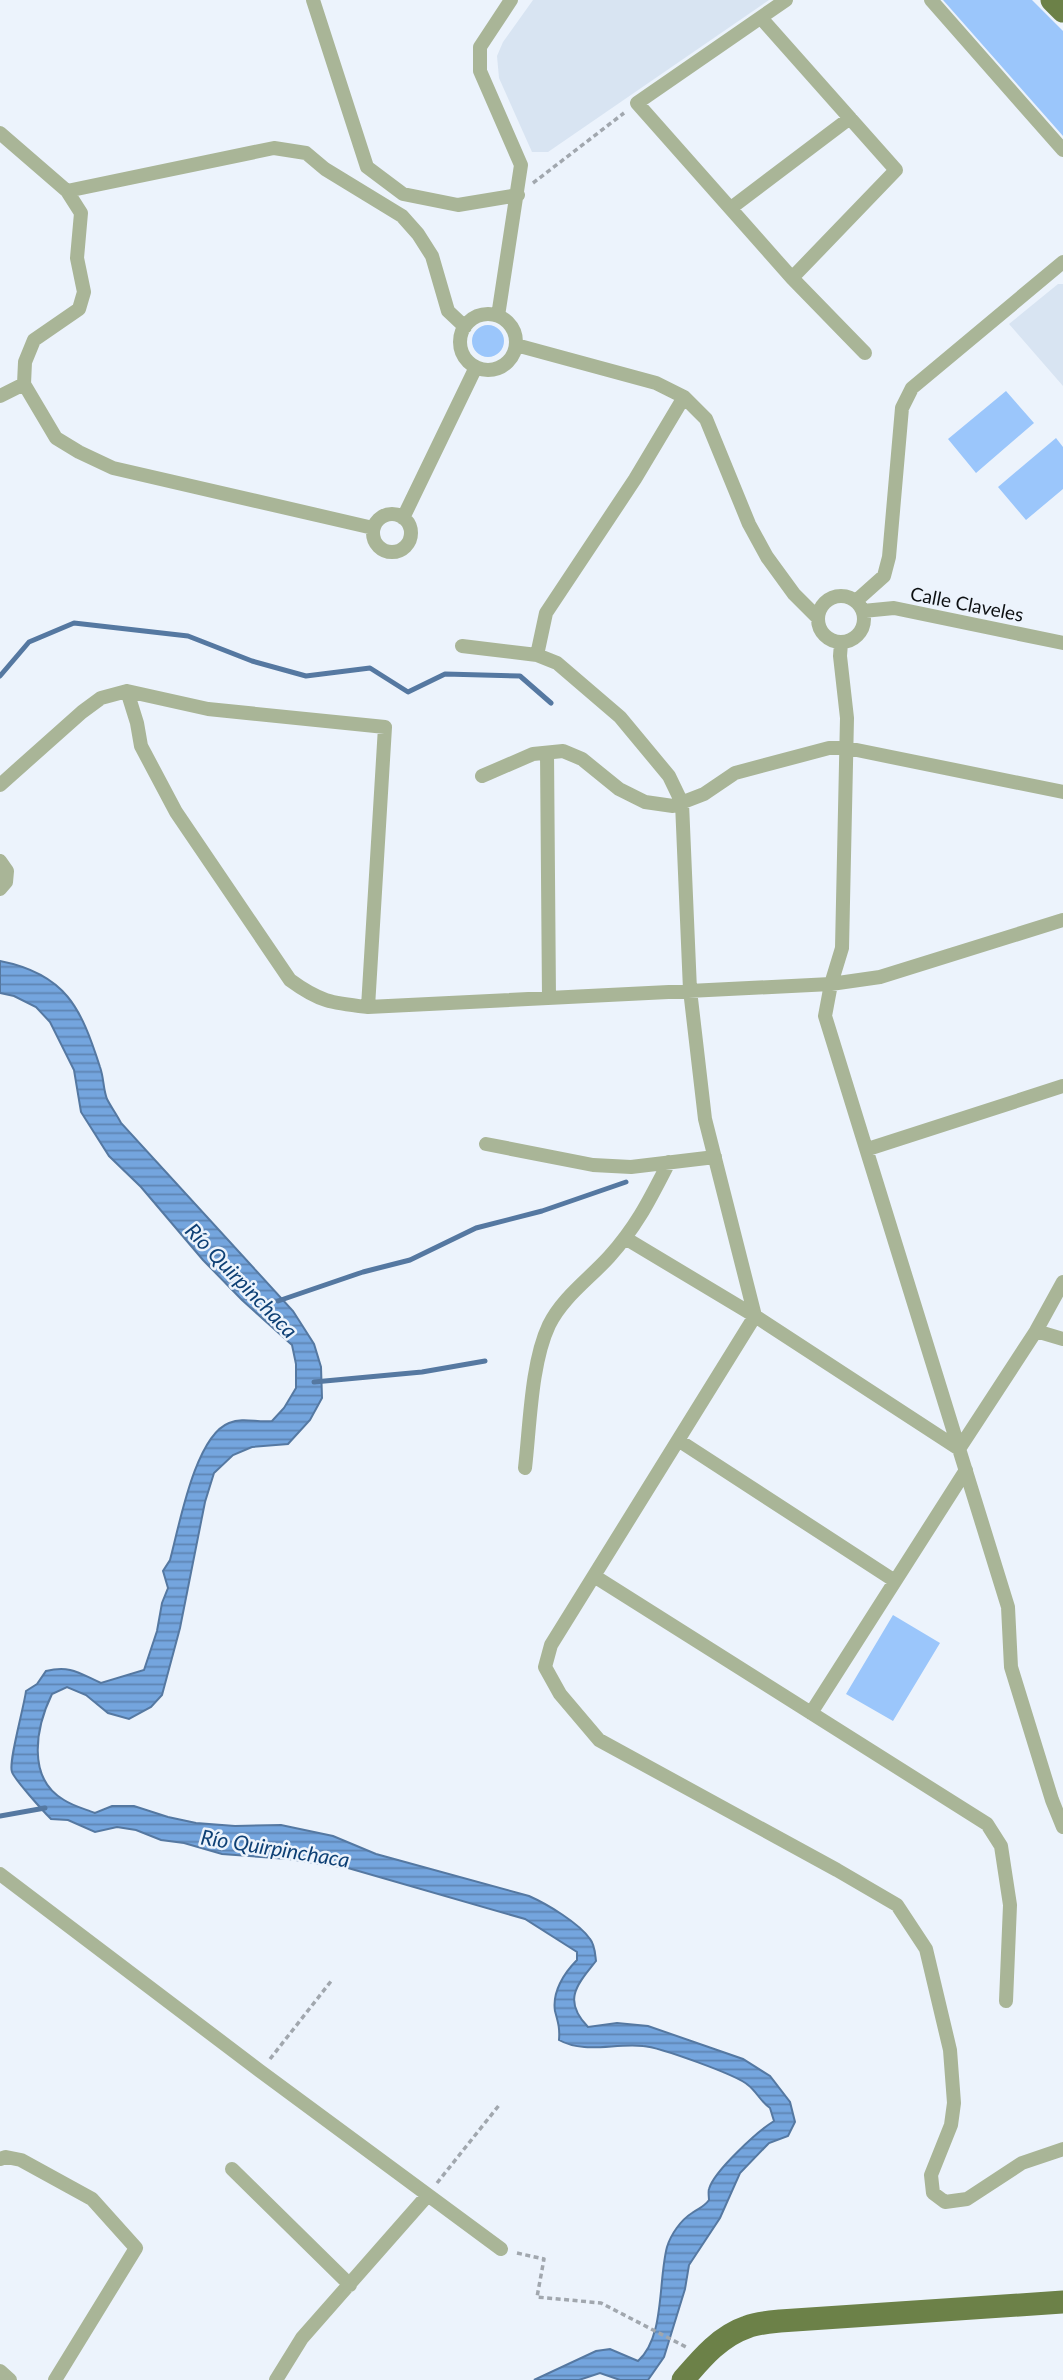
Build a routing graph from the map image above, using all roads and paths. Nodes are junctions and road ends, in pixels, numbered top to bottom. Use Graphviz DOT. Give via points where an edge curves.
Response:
graph roads {
  1 [pos="313,0"];
  2 [pos="511,0"];
  3 [pos="786,0"];
  4 [pos="931,0"];
  5 [pos="1052,0"];
  6 [pos="1063,11"];
  7 [pos="761,18"];
  8 [pos="637,103"];
  9 [pos="850,118"];
  10 [pos="0,133"];
  11 [pos="1063,150"];
  12 [pos="68,191"];
  13 [pos="518,195"];
  14 [pos="731,208"];
  15 [pos="1062,264"];
  16 [pos="792,278"];
  17 [pos="498,316"];
  18 [pos="465,327"];
  19 [pos="516,345"];
  20 [pos="864,353"];
  21 [pos="476,367"];
  22 [pos="24,384"];
  23 [pos="0,396"];
  24 [pos="684,397"];
  25 [pos="403,518"];
  26 [pos="373,528"];
  27 [pos="859,606"];
  28 [pos="817,617"];
  29 [pos="841,643"];
  30 [pos="1063,643"];
  31 [pos="462,646"];
  32 [pos="537,655"];
  33 [pos="127,691"];
  34 [pos="847,748"];
  35 [pos="547,752"];
  36 [pos="482,776"];
  37 [pos="0,785"];
  38 [pos="1063,792"];
  39 [pos="682,803"];
  40 [pos="0,861"];
  41 [pos="0,889"];
  42 [pos="1063,920"];
  43 [pos="831,984"];
  44 [pos="690,990"];
  45 [pos="549,998"];
  46 [pos="368,1007"];
  47 [pos="1063,1086"];
  48 [pos="486,1144"];
  49 [pos="868,1149"];
  50 [pos="715,1157"];
  51 [pos="669,1162"];
  52 [pos="625,1238"];
  53 [pos="1063,1282"];
  54 [pos="755,1316"];
  55 [pos="1036,1331"];
  56 [pos="1063,1339"];
  57 [pos="678,1440"];
  58 [pos="959,1449"];
  59 [pos="525,1468"];
  60 [pos="966,1470"];
  61 [pos="594,1576"];
  62 [pos="895,1581"];
  63 [pos="811,1713"];
  64 [pos="1063,1826"];
  65 [pos="0,1874"];
  66 [pos="332,1980"];
  67 [pos="1006,2001"];
  68 [pos="260,2071"];
  69 [pos="500,2104"];
  70 [pos="1063,2149"];
  71 [pos="0,2159"];
  72 [pos="232,2169"];
  73 [pos="427,2196"];
  74 [pos="501,2249"];
  75 [pos="350,2285"];
  76 [pos="1063,2302"];
  77 [pos="680,2343"];
  78 [pos="0,2371"];
  79 [pos="10,2380"];
  80 [pos="55,2380"];
  81 [pos="276,2380"];
  82 [pos="683,2380"];
  1 -- 13 [label="street" via="367,167 403,194 458,205"];
  2 -- 13 [label="street" via="480,47 480,71 521,165"];
  3 -- 7 [label="street"];
  4 -- 11 [label="street"];
  5 -- 6 [label="main road"];
  7 -- 8 [label="street"];
  7 -- 9 [label="street"];
  8 -- 13 [label="path"];
  8 -- 14 [label="street"];
  9 -- 14 [label="street"];
  9 -- 16 [label="street" via="896,170"];
  10 -- 12 [label="street"];
  12 -- 18 [label="street" via="274,148 306,153 402,216 432,256 448,311"];
  12 -- 22 [label="street" via="81,213 77,258 84,292 79,309 34,340 25,362"];
  13 -- 17 [label="street"];
  14 -- 16 [label="street"];
  15 -- 27 [label="street" via="912,388 902,408 889,557 884,576"];
  16 -- 20 [label="street"];
  17 -- 18 [label="street" via="480,315"];
  17 -- 19 [label="street" via="513,328"];
  18 -- 21 [label="street" via="460,345"];
  19 -- 21 [label="street" via="502,366"];
  19 -- 24 [label="street" via="656,383"];
  21 -- 25 [label="street"];
  22 -- 23 [label="street"];
  22 -- 26 [label="street" via="56,438 113,468"];
  24 -- 28 [label="street" via="706,419 766,557"];
  24 -- 32 [label="street" via="546,613"];
  25 -- 26 [label="street" via="384,515"];
  25 -- 26 [label="street" via="411,535 400,551 380,549 373,540"];
  27 -- 28 [label="street" via="843,596 829,599"];
  27 -- 29 [label="street" via="864,625 849,642"];
  27 -- 30 [label="street, Calle Claveles" via="894,608"];
  28 -- 29 [label="street" via="826,638"];
  29 -- 34 [label="street"];
  31 -- 32 [label="street"];
  32 -- 39 [label="street" via="557,663 620,718 669,776"];
  33 -- 37 [label="street" via="102,698 82,712"];
  33 -- 46 [label="street" via="141,746 176,812 290,980 330,1003"];
  33 -- 46 [label="street" via="208,709 385,727"];
  34 -- 38 [label="street"];
  34 -- 39 [label="street" via="829,748 735,773"];
  34 -- 43 [label="street" via="842,948"];
  35 -- 36 [label="street"];
  35 -- 39 [label="street" via="563,751 582,759 619,789 645,802"];
  35 -- 45 [label="street"];
  39 -- 44 [label="street"];
  40 -- 41 [label="street" via="7,871"];
  42 -- 43 [label="street" via="880,977"];
  43 -- 44 [label="street"];
  43 -- 49 [label="street" via="825,1016"];
  44 -- 45 [label="street"];
  44 -- 50 [label="street" via="705,1119"];
  45 -- 46 [label="street"];
  47 -- 49 [label="street"];
  48 -- 51 [label="street" via="593,1165"];
  49 -- 58 [label="street"];
  50 -- 51 [label="street"];
  50 -- 54 [label="street"];
  51 -- 52 [label="street" via="639,1221"];
  52 -- 54 [label="street"];
  52 -- 59 [label="street" via="549,1324 538,1357"];
  53 -- 55 [label="street"];
  54 -- 57 [label="street"];
  54 -- 58 [label="street"];
  55 -- 56 [label="street"];
  55 -- 58 [label="street"];
  57 -- 61 [label="street"];
  57 -- 62 [label="street"];
  58 -- 60 [label="street"];
  60 -- 62 [label="street"];
  60 -- 64 [label="street" via="1007,1607 1011,1667"];
  61 -- 63 [label="street"];
  61 -- 70 [label="street" via="551,1645 545,1667 559,1694 599,1740 897,1905 926,1949 950,2050 954,2103 951,2124 931,2175 933,2193 945,2203 967,2199 1022,2163"];
  62 -- 63 [label="street"];
  63 -- 67 [label="street" via="987,1824 1001,1846 1010,1905"];
  65 -- 68 [label="street"];
  66 -- 68 [label="path"];
  68 -- 73 [label="street"];
  69 -- 73 [label="path"];
  71 -- 80 [label="street" via="21,2160 92,2199 136,2248"];
  72 -- 75 [label="street"];
  73 -- 74 [label="street"];
  73 -- 75 [label="street"];
  74 -- 77 [label="path" via="544,2259 537,2297 601,2303"];
  75 -- 81 [label="street" via="302,2338"];
  76 -- 82 [label="main road" via="748,2326 719,2343"];
  78 -- 79 [label="street"];
}
